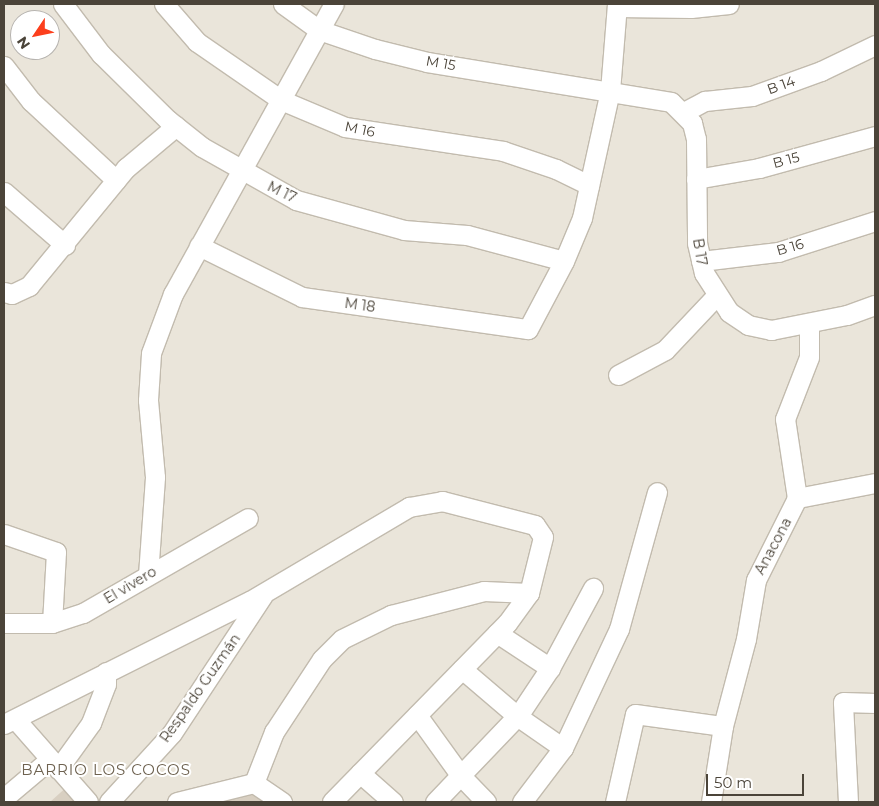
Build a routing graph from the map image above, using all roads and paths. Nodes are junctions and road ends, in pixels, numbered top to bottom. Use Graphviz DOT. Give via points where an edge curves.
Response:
graph roads {
  1 [pos="63,4"];
  2 [pos="164,4"];
  3 [pos="283,4"];
  4 [pos="334,4"];
  5 [pos="728,4"];
  6 [pos="617,6"];
  7 [pos="319,30"];
  8 [pos="875,45"];
  9 [pos="4,66"];
  10 [pos="610,91"];
  11 [pos="281,100"];
  12 [pos="684,112"];
  13 [pos="176,126"];
  14 [pos="875,136"];
  15 [pos="241,171"];
  16 [pos="696,179"];
  17 [pos="116,180"];
  18 [pos="589,185"];
  19 [pos="4,192"];
  20 [pos="875,221"];
  21 [pos="65,245"];
  22 [pos="199,246"];
  23 [pos="564,260"];
  24 [pos="702,262"];
  25 [pos="4,292"];
  26 [pos="717,295"];
  27 [pos="875,305"];
  28 [pos="809,323"];
  29 [pos="618,375"];
  30 [pos="875,483"];
  31 [pos="657,492"];
  32 [pos="798,498"];
  33 [pos="248,518"];
  34 [pos="4,534"];
  35 [pos="148,574"];
  36 [pos="593,588"];
  37 [pos="264,592"];
  38 [pos="529,593"];
  39 [pos="4,623"];
  40 [pos="52,623"];
  41 [pos="497,633"];
  42 [pos="550,668"];
  43 [pos="462,669"];
  44 [pos="106,672"];
  45 [pos="875,703"];
  46 [pos="417,715"];
  47 [pos="517,716"];
  48 [pos="10,722"];
  49 [pos="722,726"];
  50 [pos="562,748"];
  51 [pos="53,764"];
  52 [pos="360,773"];
  53 [pos="460,776"];
  54 [pos="254,783"];
  55 [pos="4,798"];
  56 [pos="88,802"];
  57 [pos="109,802"];
  58 [pos="177,802"];
  59 [pos="282,802"];
  60 [pos="332,802"];
  61 [pos="393,802"];
  62 [pos="435,802"];
  63 [pos="486,802"];
  64 [pos="522,802"];
  65 [pos="615,802"];
  66 [pos="711,802"];
  67 [pos="848,802"];
  1 -- 13 [label="street, M 17" via="101,54"];
  2 -- 11 [label="street, M 16" via="197,42"];
  3 -- 7 [label="street, M 15"];
  4 -- 7 [label="street"];
  5 -- 6 [label="street" via="691,8"];
  6 -- 10 [label="street"];
  7 -- 10 [label="street, M 15" via="427,62"];
  7 -- 11 [label="street"];
  8 -- 12 [label="street, B 14" via="752,96 705,101"];
  9 -- 17 [label="street" via="31,101"];
  10 -- 12 [label="street" via="671,102"];
  10 -- 18 [label="street"];
  11 -- 15 [label="street"];
  11 -- 18 [label="street, M 16" via="345,127 503,151"];
  12 -- 16 [label="street, B 17" via="692,123 696,139"];
  13 -- 15 [label="street, M 17"];
  13 -- 17 [label="street"];
  14 -- 16 [label="street, B 15" via="759,168"];
  15 -- 22 [label="street"];
  15 -- 23 [label="street, M 17" via="296,200 404,230 467,235"];
  16 -- 24 [label="street, B 17" via="697,243"];
  17 -- 21 [label="street"];
  18 -- 23 [label="street" via="582,218"];
  19 -- 21 [label="street"];
  20 -- 24 [label="street, B 16" via="778,252"];
  21 -- 25 [label="street" via="29,286 12,294"];
  22 -- 23 [label="street, M 18" via="302,297 524,330 531,327"];
  22 -- 35 [label="street" via="173,294 151,353 148,400 155,477"];
  24 -- 26 [label="street, B 17"];
  26 -- 28 [label="street, B 17" via="729,312 748,325 771,330"];
  26 -- 29 [label="street" via="665,350"];
  27 -- 28 [label="street, B 17"];
  28 -- 32 [label="street" via="809,357 785,419"];
  30 -- 32 [label="street"];
  31 -- 50 [label="street" via="619,629"];
  32 -- 49 [label="street, Anacona" via="756,580 746,639"];
  33 -- 35 [label="street, El vivero"];
  34 -- 40 [label="street" via="54,550"];
  35 -- 40 [label="street, El vivero" via="83,613"];
  36 -- 42 [label="street"];
  37 -- 38 [label="street" via="409,507 442,501 535,525 540,530 543,537"];
  37 -- 44 [label="street"];
  37 -- 57 [label="street, Respaldo Guzmán" via="172,733"];
  38 -- 41 [label="street"];
  38 -- 54 [label="street" via="484,591 391,615 342,639 322,659 274,732"];
  39 -- 40 [label="street, El vivero"];
  41 -- 42 [label="street"];
  41 -- 43 [label="street"];
  42 -- 47 [label="street"];
  43 -- 46 [label="street"];
  43 -- 47 [label="street"];
  44 -- 48 [label="street"];
  44 -- 51 [label="street" via="106,684 91,723"];
  45 -- 67 [label="street" via="842,702"];
  46 -- 52 [label="street"];
  46 -- 53 [label="street"];
  47 -- 50 [label="street"];
  47 -- 53 [label="street"];
  48 -- 51 [label="street"];
  49 -- 65 [label="street" via="635,714"];
  49 -- 66 [label="street, Anacona"];
  50 -- 64 [label="street"];
  51 -- 55 [label="street"];
  51 -- 56 [label="street"];
  52 -- 60 [label="street"];
  52 -- 61 [label="street"];
  53 -- 62 [label="street"];
  53 -- 63 [label="street"];
  54 -- 58 [label="street"];
  54 -- 59 [label="street"];
}
